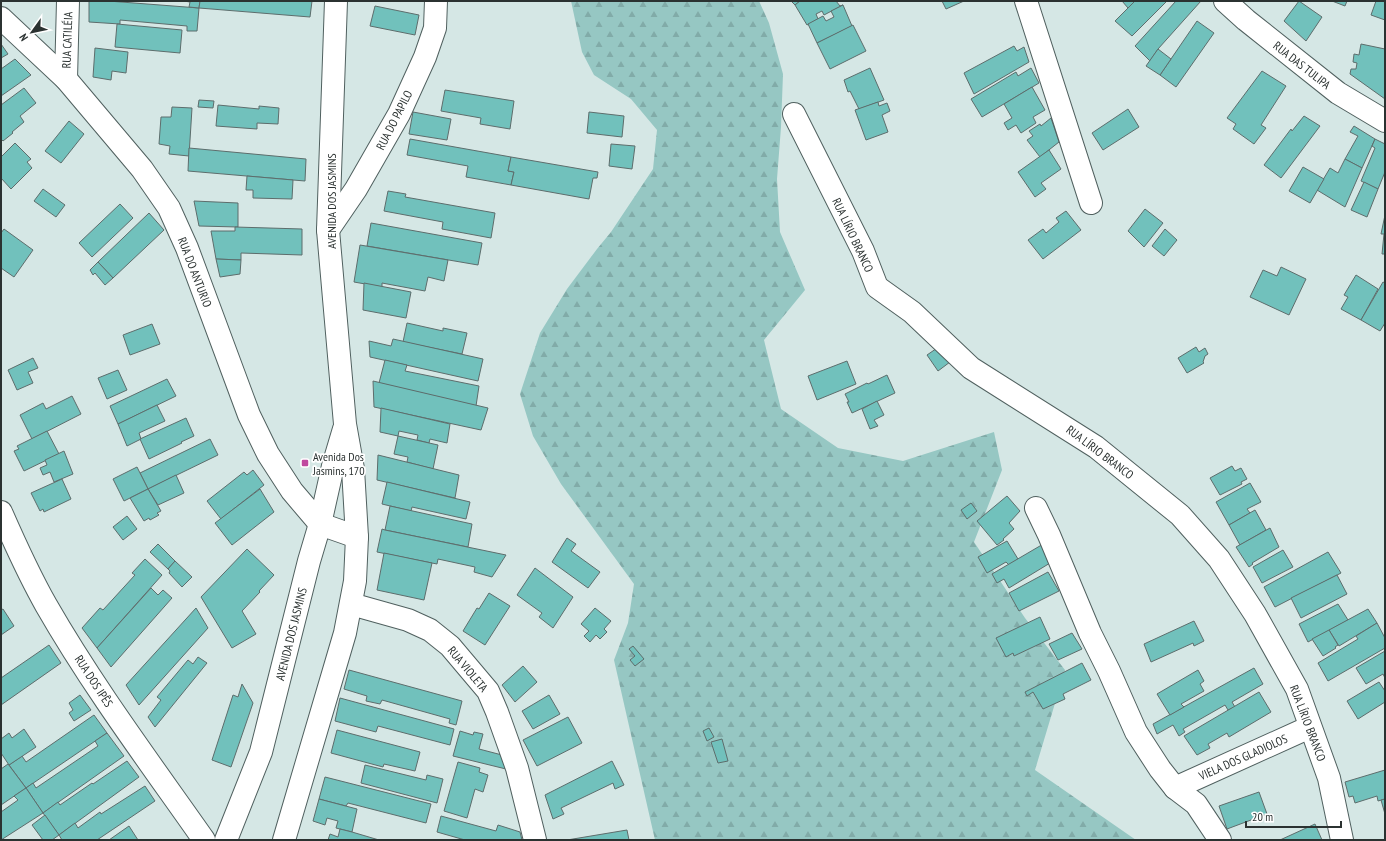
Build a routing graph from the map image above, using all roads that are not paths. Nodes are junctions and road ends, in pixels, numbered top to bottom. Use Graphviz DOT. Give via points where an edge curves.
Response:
graph roads {
  1 [pos="68,1"];
  2 [pos="336,1"];
  3 [pos="436,1"];
  4 [pos="1026,1"];
  5 [pos="1225,1"];
  6 [pos="1,18"];
  7 [pos="66,79"];
  8 [pos="794,114"];
  9 [pos="1385,121"];
  10 [pos="1092,203"];
  11 [pos="328,230"];
  12 [pos="345,424"];
  13 [pos="1036,508"];
  14 [pos="1,512"];
  15 [pos="320,524"];
  16 [pos="357,537"];
  17 [pos="351,604"];
  18 [pos="1310,727"];
  19 [pos="1175,788"];
  20 [pos="204,840"];
  21 [pos="226,840"];
  22 [pos="284,840"];
  23 [pos="535,840"];
  24 [pos="1220,840"];
  25 [pos="1342,840"];
  1 -- 7 [label="street, RUA CATILÉIA"];
  2 -- 11 [label="street, AVENIDA DOS JASMINS"];
  3 -- 11 [label="street, RUA DO PAPILO" via="435,28 399,114 356,189"];
  4 -- 10 [label="street"];
  5 -- 9 [label="street, RUA DAS TULIPA" via="1338,93"];
  6 -- 7 [label="street, RUA DO ANTURIO"];
  7 -- 15 [label="street, RUA DO ANTURIO" via="142,169 169,208 249,415 268,454 292,491"];
  8 -- 18 [label="street, RUA LÍRIO BRANCO" via="863,251 877,287 912,312 971,368 1096,446 1180,515 1219,559 1255,614 1297,689"];
  11 -- 12 [label="street, AVENIDA DOS JASMINS"];
  12 -- 15 [label="street, AVENIDA DOS JASMINS"];
  12 -- 16 [label="street, AVENIDA DOS JASMINS" via="353,469"];
  13 -- 19 [label="street" via="1136,732"];
  14 -- 20 [label="street, RUA DOS IPÊS" via="46,605 92,678"];
  15 -- 16 [label="street"];
  15 -- 21 [label="street, AVENIDA DOS JASMINS" via="261,752"];
  16 -- 17 [label="street, AVENIDA DOS JASMINS"];
  17 -- 22 [label="street, AVENIDA DOS JASMINS"];
  17 -- 23 [label="street, RUA VIOLETA" via="408,620 430,630 450,646 488,691 518,768"];
  18 -- 19 [label="street, VIELA DOS GLADIOLOS"];
  18 -- 25 [label="street, RUA LÍRIO BRANCO" via="1328,778"];
  19 -- 24 [label="street" via="1196,804"];
}
